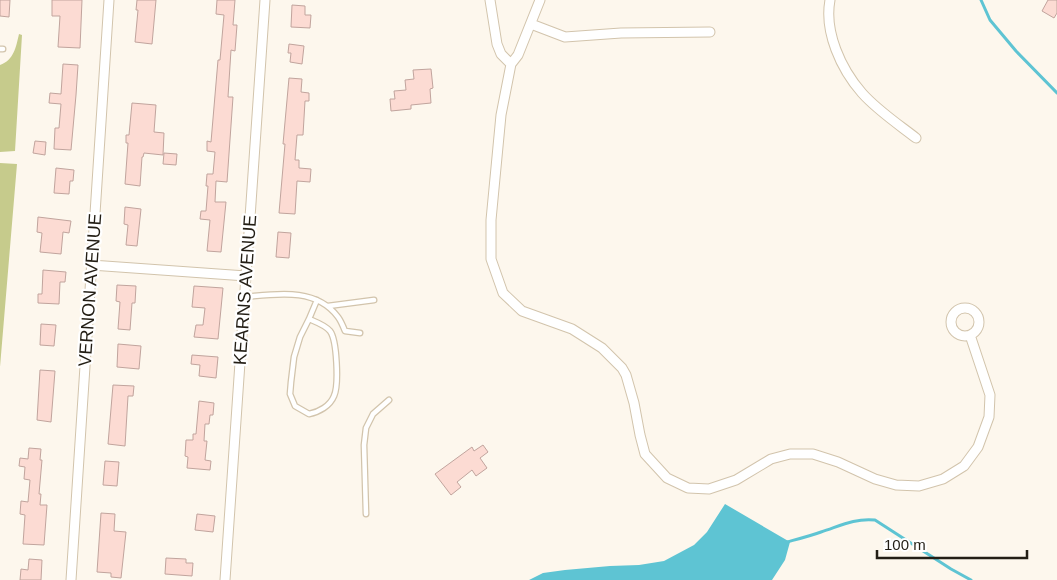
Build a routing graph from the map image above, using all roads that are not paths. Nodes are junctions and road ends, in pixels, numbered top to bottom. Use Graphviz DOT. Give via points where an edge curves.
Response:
graph roads {
  1 [pos="109,0"];
  2 [pos="265,0"];
  3 [pos="490,0"];
  4 [pos="540,0"];
  5 [pos="830,0"];
  6 [pos="531,24"];
  7 [pos="710,32"];
  8 [pos="511,64"];
  9 [pos="916,138"];
  10 [pos="91,266"];
  11 [pos="246,276"];
  12 [pos="244,297"];
  13 [pos="317,300"];
  14 [pos="374,300"];
  15 [pos="328,306"];
  16 [pos="309,319"];
  17 [pos="360,333"];
  18 [pos="970,335"];
  19 [pos="389,400"];
  20 [pos="366,514"];
  21 [pos="72,580"];
  22 [pos="225,580"];
  1 -- 10 [label="street, VERNON AVENUE"];
  2 -- 11 [label="street, KEARNS AVENUE"];
  3 -- 8 [label="street" via="497,44"];
  4 -- 6 [label="street"];
  5 -- 9 [label="street" via="830,28 851,79 862,94"];
  6 -- 7 [label="street" via="565,38 621,33"];
  6 -- 8 [label="street"];
  8 -- 18 [label="street" via="501,116 491,220 491,259 503,293 522,311 572,329 602,348 622,368 634,403 645,454 667,478 688,488 710,489 736,480 771,459 790,454 813,454 874,480 896,485 919,486 943,479 964,466 978,447 989,418 990,395"];
  10 -- 11 [label="street"];
  10 -- 21 [label="street, VERNON AVENUE"];
  11 -- 12 [label="street, KEARNS AVENUE"];
  12 -- 13 [label="lane" via="290,293"];
  12 -- 22 [label="street, KEARNS AVENUE"];
  13 -- 15 [label="lane"];
  13 -- 16 [label="lane"];
  14 -- 15 [label="lane"];
  15 -- 17 [label="lane" via="339,317 345,331"];
  16 -- 16 [label="lane" via="294,357 290,394 295,406 309,414 327,406 334,397 337,384 331,332"];
  19 -- 20 [label="lane" via="374,414 366,428"];
}
